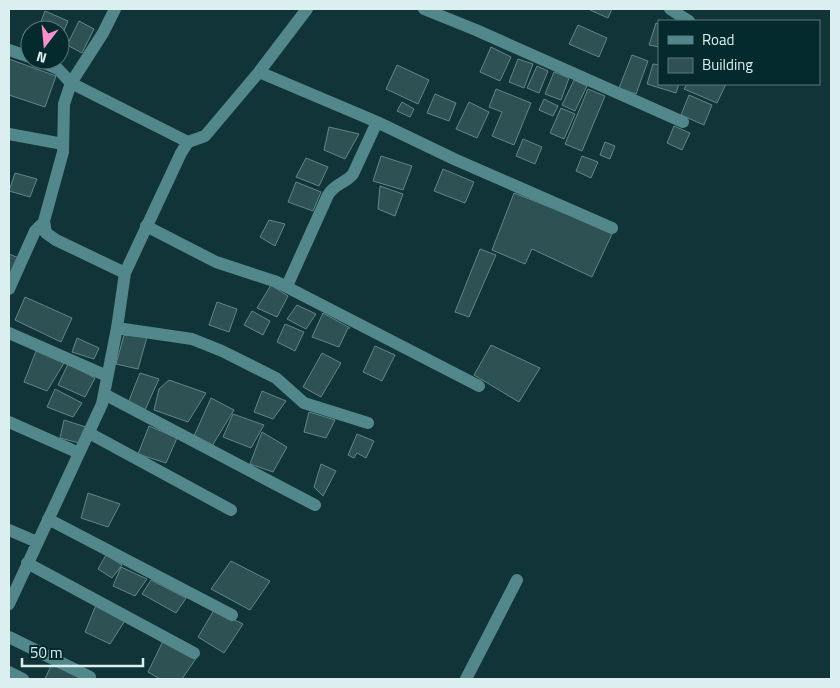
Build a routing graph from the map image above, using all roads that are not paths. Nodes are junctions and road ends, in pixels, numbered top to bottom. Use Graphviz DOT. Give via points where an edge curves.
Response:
graph roads {
  1 [pos="115,9"];
  2 [pos="306,9"];
  3 [pos="424,9"];
  4 [pos="670,9"];
  5 [pos="687,20"];
  6 [pos="59,70"];
  7 [pos="259,72"];
  8 [pos="71,84"];
  9 [pos="377,122"];
  10 [pos="683,122"];
  11 [pos="9,134"];
  12 [pos="188,142"];
  13 [pos="63,144"];
  14 [pos="146,226"];
  15 [pos="612,228"];
  16 [pos="46,233"];
  17 [pos="125,273"];
  18 [pos="287,286"];
  19 [pos="9,289"];
  20 [pos="117,328"];
  21 [pos="9,333"];
  22 [pos="107,376"];
  23 [pos="479,386"];
  24 [pos="104,394"];
  25 [pos="9,422"];
  26 [pos="368,424"];
  27 [pos="89,433"];
  28 [pos="79,452"];
  29 [pos="315,505"];
  30 [pos="231,510"];
  31 [pos="48,519"];
  32 [pos="9,530"];
  33 [pos="38,542"];
  34 [pos="27,563"];
  35 [pos="517,580"];
  36 [pos="10,595"];
  37 [pos="232,615"];
  38 [pos="9,637"];
  39 [pos="194,653"];
  40 [pos="9,672"];
  41 [pos="90,677"];
  42 [pos="23,679"];
  43 [pos="466,679"];
  1 -- 8 [label="street"];
  2 -- 7 [label="street"];
  3 -- 10 [label="street"];
  4 -- 5 [label="street"];
  6 -- 8 [label="street"];
  7 -- 9 [label="street"];
  7 -- 12 [label="street" via="205,136"];
  8 -- 12 [label="street"];
  8 -- 13 [label="street" via="64,104"];
  9 -- 15 [label="street"];
  9 -- 18 [label="street" via="353,174 328,195"];
  11 -- 13 [label="street"];
  12 -- 14 [label="street"];
  13 -- 16 [label="street" via="44,221"];
  14 -- 17 [label="street"];
  14 -- 18 [label="street" via="216,262"];
  16 -- 17 [label="street"];
  16 -- 19 [label="street" via="41,225 35,231"];
  17 -- 20 [label="street"];
  18 -- 23 [label="street"];
  20 -- 22 [label="street"];
  20 -- 26 [label="street" via="192,339 276,378 304,403"];
  21 -- 22 [label="street"];
  22 -- 24 [label="street"];
  24 -- 27 [label="street"];
  24 -- 29 [label="street"];
  25 -- 28 [label="street"];
  27 -- 28 [label="street"];
  27 -- 30 [label="street"];
  28 -- 31 [label="street"];
  31 -- 33 [label="street"];
  31 -- 37 [label="street"];
  32 -- 33 [label="street"];
  33 -- 34 [label="street"];
  34 -- 36 [label="street"];
  34 -- 39 [label="street"];
  35 -- 43 [label="street"];
  38 -- 41 [label="street"];
  40 -- 42 [label="street"];
}
